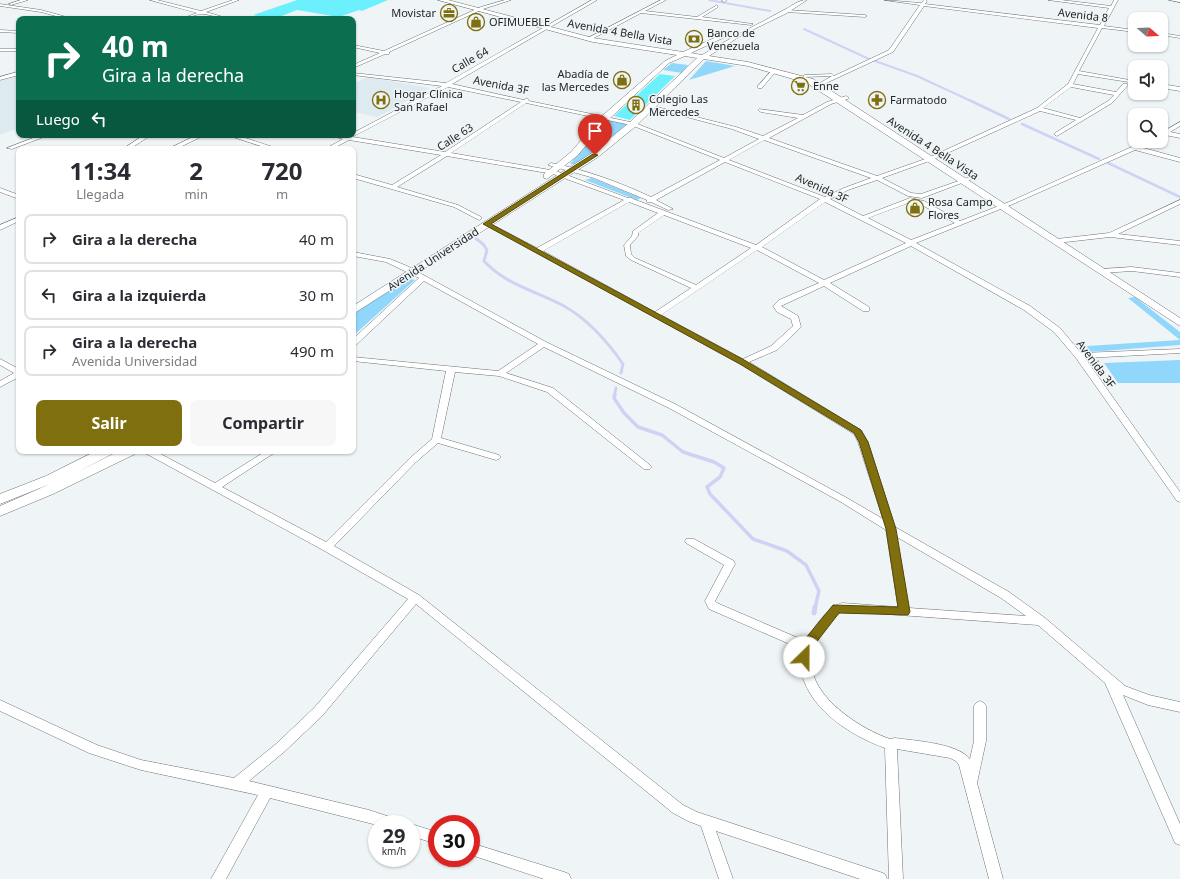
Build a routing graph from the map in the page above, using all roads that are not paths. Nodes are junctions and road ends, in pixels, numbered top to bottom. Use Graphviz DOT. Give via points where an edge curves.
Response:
graph roads {
  1 [pos="26,0"];
  2 [pos="152,0"];
  3 [pos="225,0"];
  4 [pos="237,0"];
  5 [pos="441,0"];
  6 [pos="451,0"];
  7 [pos="510,0"];
  8 [pos="595,0"];
  9 [pos="664,0"];
  10 [pos="797,0"];
  11 [pos="804,0"];
  12 [pos="886,0"];
  13 [pos="1050,0"];
  14 [pos="1116,0"];
  15 [pos="1171,0"];
  16 [pos="1179,1"];
  17 [pos="924,2"];
  18 [pos="0,5"];
  19 [pos="6,6"];
  20 [pos="717,6"];
  21 [pos="1112,7"];
  22 [pos="480,9"];
  23 [pos="787,11"];
  24 [pos="202,12"];
  25 [pos="640,12"];
  26 [pos="60,16"];
  27 [pos="191,16"];
  28 [pos="195,16"];
  29 [pos="217,16"];
  30 [pos="865,16"];
  31 [pos="697,18"];
  32 [pos="751,24"];
  33 [pos="1101,26"];
  34 [pos="546,27"];
  35 [pos="1128,30"];
  36 [pos="0,31"];
  37 [pos="16,32"];
  38 [pos="1168,35"];
  39 [pos="1180,37"];
  40 [pos="590,38"];
  41 [pos="356,47"];
  42 [pos="0,50"];
  43 [pos="16,50"];
  44 [pos="664,51"];
  45 [pos="387,52"];
  46 [pos="686,53"];
  47 [pos="704,56"];
  48 [pos="670,61"];
  49 [pos="356,66"];
  50 [pos="775,70"];
  51 [pos="1076,72"];
  52 [pos="16,74"];
  53 [pos="356,74"];
  54 [pos="840,74"];
  55 [pos="806,76"];
  56 [pos="0,79"];
  57 [pos="1128,81"];
  58 [pos="822,83"];
  59 [pos="447,85"];
  60 [pos="1070,85"];
  61 [pos="1125,85"];
  62 [pos="760,87"];
  63 [pos="1168,87"];
  64 [pos="1180,89"];
  65 [pos="1118,94"];
  66 [pos="846,98"];
  67 [pos="837,99"];
  68 [pos="527,100"];
  69 [pos="652,106"];
  70 [pos="1039,109"];
  71 [pos="761,110"];
  72 [pos="804,117"];
  73 [pos="606,118"];
  74 [pos="1081,120"];
  75 [pos="633,124"];
  76 [pos="1180,124"];
  77 [pos="890,126"];
  78 [pos="880,127"];
  79 [pos="1168,131"];
  80 [pos="356,133"];
  81 [pos="1057,134"];
  82 [pos="1168,135"];
  83 [pos="1180,136"];
  84 [pos="356,137"];
  85 [pos="38,138"];
  86 [pos="143,138"];
  87 [pos="195,138"];
  88 [pos="240,138"];
  89 [pos="347,138"];
  90 [pos="764,139"];
  91 [pos="131,146"];
  92 [pos="178,146"];
  93 [pos="266,146"];
  94 [pos="333,146"];
  95 [pos="10,148"];
  96 [pos="1136,148"];
  97 [pos="448,153"];
  98 [pos="933,157"];
  99 [pos="727,160"];
  100 [pos="1180,160"];
  101 [pos="557,169"];
  102 [pos="573,169"];
  103 [pos="564,175"];
  104 [pos="356,177"];
  105 [pos="877,178"];
  106 [pos="972,178"];
  107 [pos="963,181"];
  108 [pos="393,188"];
  109 [pos="0,190"];
  110 [pos="516,195"];
  111 [pos="16,196"];
  112 [pos="910,198"];
  113 [pos="630,199"];
  114 [pos="825,199"];
  115 [pos="922,199"];
  116 [pos="653,200"];
  117 [pos="1180,202"];
  118 [pos="642,203"];
  119 [pos="1007,204"];
  120 [pos="664,212"];
  121 [pos="479,218"];
  122 [pos="863,218"];
  123 [pos="16,220"];
  124 [pos="960,223"];
  125 [pos="487,224"];
  126 [pos="0,228"];
  127 [pos="716,231"];
  128 [pos="1110,235"];
  129 [pos="1067,240"];
  130 [pos="1057,241"];
  131 [pos="911,243"];
  132 [pos="1180,244"];
  133 [pos="758,248"];
  134 [pos="538,251"];
  135 [pos="356,254"];
  136 [pos="423,255"];
  137 [pos="1112,269"];
  138 [pos="408,270"];
  139 [pos="1102,271"];
  140 [pos="1180,275"];
  141 [pos="423,278"];
  142 [pos="825,283"];
  143 [pos="697,288"];
  144 [pos="1143,288"];
  145 [pos="356,298"];
  146 [pos="1162,301"];
  147 [pos="356,308"];
  148 [pos="866,309"];
  149 [pos="1180,314"];
  150 [pos="656,315"];
  151 [pos="1180,323"];
  152 [pos="356,340"];
  153 [pos="543,344"];
  154 [pos="1180,351"];
  155 [pos="1079,356"];
  156 [pos="356,359"];
  157 [pos="0,362"];
  158 [pos="743,362"];
  159 [pos="451,369"];
  160 [pos="16,372"];
  161 [pos="500,374"];
  162 [pos="16,376"];
  163 [pos="0,384"];
  164 [pos="436,440"];
  165 [pos="101,454"];
  166 [pos="124,454"];
  167 [pos="154,454"];
  168 [pos="267,454"];
  169 [pos="496,457"];
  170 [pos="647,467"];
  171 [pos="215,487"];
  172 [pos="0,499"];
  173 [pos="1180,499"];
  174 [pos="0,511"];
  175 [pos="891,529"];
  176 [pos="690,541"];
  177 [pos="327,547"];
  178 [pos="415,598"];
  179 [pos="904,612"];
  180 [pos="1041,621"];
  181 [pos="807,647"];
  182 [pos="1109,679"];
  183 [pos="0,705"];
  184 [pos="980,706"];
  185 [pos="1180,708"];
  186 [pos="891,745"];
  187 [pos="971,783"];
  188 [pos="234,785"];
  189 [pos="267,791"];
  190 [pos="368,816"];
  191 [pos="706,821"];
  192 [pos="1180,839"];
  193 [pos="480,852"];
  194 [pos="218,879"];
  195 [pos="564,879"];
  196 [pos="726,879"];
  197 [pos="880,879"];
  198 [pos="896,879"];
  199 [pos="996,879"];
  1 -- 19 [label="street"];
  2 -- 24 [label="street"];
  3 -- 24 [label="street"];
  4 -- 24 [label="street"];
  5 -- 22 [label="street, Avenida 4 Bella Vista"];
  6 -- 22 [label="street, Avenida 4 Bella Vista"];
  7 -- 22 [label="street"];
  8 -- 34 [label="street, Calle 64"];
  9 -- 25 [label="street"];
  10 -- 32 [label="street"];
  11 -- 23 [label="street, Avenida Universidad"];
  12 -- 17 [label="street, Avenida 8"];
  13 -- 21 [label="street"];
  14 -- 21 [label="street"];
  15 -- 16 [label="street"];
  17 -- 33 [label="street, Avenida 8"];
  17 -- 54 [label="street" via="891,52"];
  18 -- 19 [label="street"];
  19 -- 26 [label="street"];
  20 -- 31 [label="street"];
  21 -- 33 [label="street"];
  22 -- 34 [label="street, Avenida 4 Bella Vista"];
  22 -- 45 [label="street"];
  23 -- 30 [label="street"];
  23 -- 47 [label="street, Avenida Universidad" via="740,34"];
  24 -- 27 [label="street"];
  24 -- 28 [label="street"];
  24 -- 29 [label="street"];
  25 -- 31 [label="street"];
  25 -- 40 [label="street"];
  31 -- 32 [label="street"];
  32 -- 46 [label="street"];
  33 -- 35 [label="street, Avenida 8"];
  33 -- 51 [label="street"];
  34 -- 40 [label="street, Avenida 4 Bella Vista"];
  34 -- 59 [label="street, Calle 64"];
  36 -- 37 [label="street"];
  38 -- 39 [label="street"];
  40 -- 44 [label="street, Avenida 4 Bella Vista"];
  40 -- 46 [label="street, Avenida 4 Bella Vista"];
  41 -- 45 [label="street"];
  42 -- 43 [label="street"];
  44 -- 46 [label="street, Avenida 4 Bella Vista"];
  44 -- 48 [label="street" via="669,55"];
  45 -- 49 [label="street"];
  46 -- 47 [label="street, Avenida 4 Bella Vista"];
  46 -- 48 [label="street"];
  47 -- 50 [label="street, Avenida 4 Bella Vista"];
  47 -- 55 [label="street, Avenida 4 Bella Vista" via="771,66"];
  47 -- 69 [label="street, Avenida Universidad"];
  48 -- 73 [label="street"];
  50 -- 62 [label="street"];
  50 -- 67 [label="street, Avenida 4 Bella Vista" via="810,81"];
  51 -- 57 [label="street"];
  51 -- 60 [label="street"];
  52 -- 56 [label="street"];
  53 -- 59 [label="street, Avenida 3F"];
  54 -- 55 [label="street"];
  54 -- 58 [label="street"];
  55 -- 58 [label="street, Avenida 4 Bella Vista"];
  58 -- 66 [label="street, Avenida 4 Bella Vista"];
  59 -- 68 [label="street, Avenida 3F"];
  59 -- 80 [label="street, Calle 64"];
  60 -- 65 [label="street"];
  60 -- 70 [label="street"];
  61 -- 65 [label="street"];
  63 -- 64 [label="street"];
  65 -- 74 [label="street"];
  66 -- 67 [label="street"];
  66 -- 77 [label="street, Avenida 4 Bella Vista"];
  67 -- 72 [label="street"];
  67 -- 78 [label="street, Avenida 4 Bella Vista"];
  68 -- 73 [label="street, Avenida 3F"];
  68 -- 97 [label="street, Calle 63"];
  69 -- 75 [label="street, Avenida Universidad"];
  69 -- 90 [label="street" via="734,128"];
  70 -- 74 [label="street"];
  70 -- 98 [label="street"];
  71 -- 72 [label="street"];
  72 -- 90 [label="street"];
  73 -- 75 [label="street, Avenida 3F"];
  73 -- 101 [label="street"];
  74 -- 81 [label="street"];
  75 -- 99 [label="street, Avenida 3F"];
  75 -- 102 [label="street, Avenida Universidad"];
  76 -- 79 [label="street"];
  77 -- 78 [label="street"];
  77 -- 98 [label="street, Avenida 4 Bella Vista"];
  78 -- 98 [label="street, Avenida 4 Bella Vista"];
  82 -- 83 [label="street"];
  84 -- 97 [label="street"];
  85 -- 95 [label="street"];
  86 -- 91 [label="street"];
  87 -- 92 [label="street"];
  88 -- 93 [label="street"];
  89 -- 94 [label="street, Calle 64"];
  90 -- 99 [label="street"];
  90 -- 105 [label="street"];
  96 -- 100 [label="street"];
  96 -- 119 [label="street"];
  97 -- 101 [label="street"];
  97 -- 108 [label="street, Calle 63"];
  98 -- 105 [label="street"];
  98 -- 106 [label="street, Avenida 4 Bella Vista"];
  98 -- 107 [label="street, Avenida 4 Bella Vista"];
  99 -- 114 [label="street, Avenida 3F"];
  99 -- 116 [label="street"];
  101 -- 102 [label="street"];
  101 -- 103 [label="street"];
  101 -- 110 [label="street"];
  102 -- 103 [label="street, Avenida Universidad"];
  102 -- 116 [label="street"];
  103 -- 113 [label="street"];
  103 -- 125 [label="street, Avenida Universidad"];
  104 -- 108 [label="street"];
  105 -- 112 [label="street"];
  105 -- 114 [label="street"];
  106 -- 107 [label="street"];
  106 -- 119 [label="street, Avenida 4 Bella Vista"];
  107 -- 115 [label="street"];
  107 -- 119 [label="street, Avenida 4 Bella Vista"];
  108 -- 121 [label="street" via="456,206"];
  109 -- 111 [label="street"];
  112 -- 115 [label="street"];
  112 -- 122 [label="street"];
  113 -- 118 [label="street"];
  113 -- 134 [label="street"];
  114 -- 122 [label="street, Avenida 3F"];
  114 -- 133 [label="street"];
  115 -- 124 [label="street"];
  116 -- 118 [label="street"];
  116 -- 127 [label="street"];
  117 -- 128 [label="street"];
  118 -- 120 [label="street"];
  119 -- 124 [label="street"];
  119 -- 129 [label="street, Avenida 4 Bella Vista"];
  119 -- 130 [label="street, Avenida 4 Bella Vista"];
  120 -- 127 [label="street"];
  120 -- 143 [label="street" via="635,232 627,245 628,254 633,259"];
  122 -- 131 [label="street, Avenida 3F"];
  123 -- 126 [label="street"];
  124 -- 131 [label="street"];
  125 -- 134 [label="street"];
  125 -- 138 [label="street, Avenida Universidad"];
  127 -- 133 [label="street"];
  128 -- 129 [label="street"];
  128 -- 132 [label="street"];
  129 -- 130 [label="street"];
  129 -- 137 [label="street, Avenida 4 Bella Vista"];
  130 -- 139 [label="street, Avenida 4 Bella Vista"];
  131 -- 142 [label="street"];
  131 -- 155 [label="street, Avenida 3F" via="1027,308 1056,330"];
  133 -- 142 [label="street"];
  133 -- 143 [label="street"];
  134 -- 150 [label="street"];
  135 -- 138 [label="street" via="381,258"];
  136 -- 138 [label="street, Avenida Universidad"];
  137 -- 139 [label="street"];
  137 -- 140 [label="street"];
  137 -- 144 [label="street, Avenida 4 Bella Vista"];
  138 -- 141 [label="street"];
  138 -- 145 [label="street, Avenida Universidad"];
  138 -- 147 [label="street, Avenida Universidad"];
  139 -- 151 [label="street, Avenida 4 Bella Vista"];
  141 -- 152 [label="street"];
  141 -- 153 [label="street"];
  142 -- 148 [label="street"];
  142 -- 158 [label="street" via="777,306 795,318 797,327 774,348"];
  143 -- 150 [label="street"];
  146 -- 149 [label="street"];
  150 -- 158 [label="street"];
  153 -- 161 [label="street"];
  153 -- 175 [label="street" via="672,406 844,500"];
  154 -- 155 [label="street"];
  155 -- 173 [label="street, Avenida 3F"];
  156 -- 159 [label="street"];
  157 -- 160 [label="street"];
  158 -- 175 [label="street" via="858,432"];
  159 -- 161 [label="street"];
  159 -- 164 [label="street"];
  161 -- 170 [label="street" via="550,390"];
  162 -- 163 [label="street"];
  164 -- 169 [label="street"];
  164 -- 177 [label="street"];
  165 -- 172 [label="street" via="51,479"];
  166 -- 174 [label="street" via="48,492"];
  167 -- 171 [label="street"];
  168 -- 171 [label="street"];
  171 -- 177 [label="street"];
  175 -- 179 [label="street"];
  175 -- 180 [label="street" via="1005,595"];
  176 -- 181 [label="street" via="730,564 710,601 713,606"];
  177 -- 178 [label="street"];
  178 -- 188 [label="street" via="318,712 280,748"];
  178 -- 191 [label="street" via="678,809"];
  179 -- 180 [label="street"];
  179 -- 181 [label="street" via="837,608"];
  180 -- 182 [label="street"];
  181 -- 186 [label="street" via="804,657 811,682 829,710 858,731 878,742"];
  182 -- 185 [label="street" via="1121,689 1148,700"];
  182 -- 192 [label="street"];
  183 -- 188 [label="street" via="93,749 134,763"];
  184 -- 187 [label="street" via="980,741"];
  186 -- 187 [label="street" via="952,753 965,763"];
  186 -- 198 [label="street"];
  187 -- 199 [label="street"];
  188 -- 189 [label="street"];
  189 -- 190 [label="street"];
  189 -- 194 [label="street"];
  191 -- 196 [label="street"];
  191 -- 197 [label="street"];
  193 -- 195 [label="street"];
}
